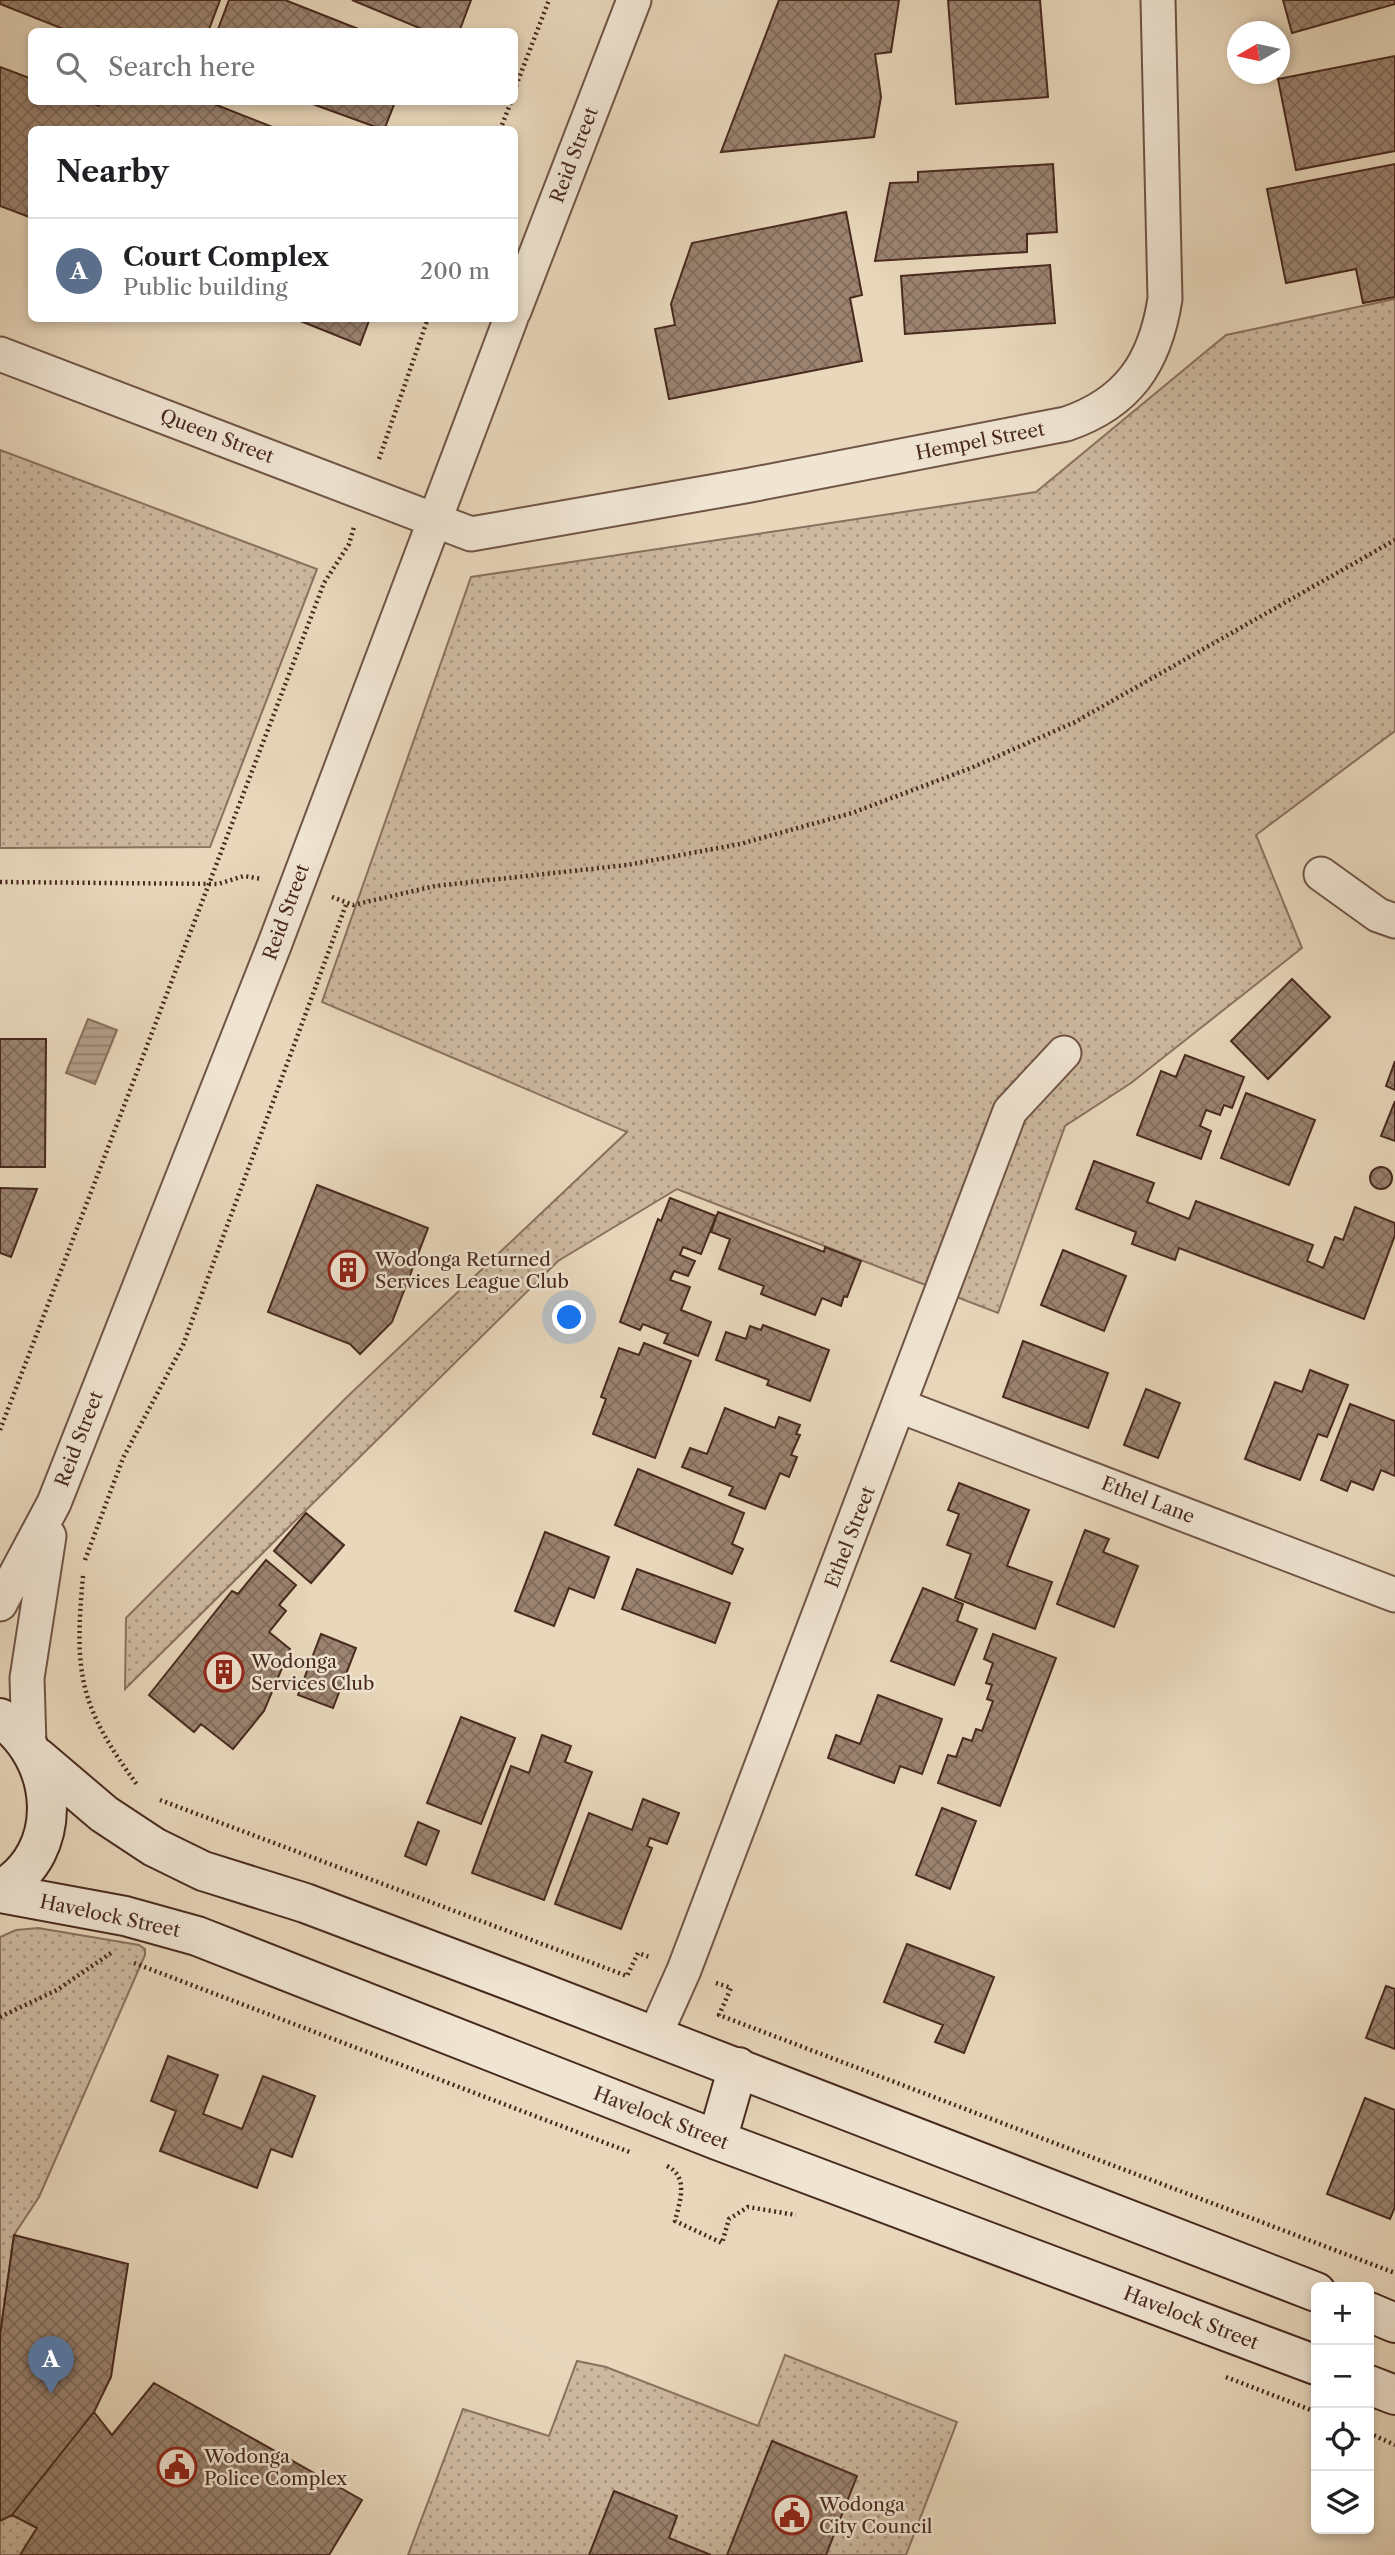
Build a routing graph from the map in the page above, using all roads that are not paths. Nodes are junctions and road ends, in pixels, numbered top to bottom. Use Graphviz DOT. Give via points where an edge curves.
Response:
graph roads {
  1 [pos="634,0"];
  2 [pos="1158,0"];
  3 [pos="518,300"];
  4 [pos="509,322"];
  5 [pos="0,354"];
  6 [pos="434,518"];
  7 [pos="1321,874"];
  8 [pos="1395,922"];
  9 [pos="1064,1053"];
  10 [pos="900,1406"];
  11 [pos="54,1503"];
  12 [pos="1395,1595"];
  13 [pos="0,1604"];
  14 [pos="0,1718"];
  15 [pos="33,1751"];
  16 [pos="0,1892"];
  17 [pos="654,2035"];
  18 [pos="738,2067"];
  19 [pos="717,2140"];
  20 [pos="1311,2290"];
  21 [pos="1374,2314"];
  22 [pos="1395,2323"];
  23 [pos="1311,2363"];
  24 [pos="1374,2387"];
  25 [pos="1395,2395"];
  1 -- 3 [label="street, Reid Street"];
  2 -- 6 [label="street, Hempel Street" via="1164,299 1150,354 1116,400 1096,414 1066,424 471,534"];
  4 -- 6 [label="street, Reid Street"];
  5 -- 6 [label="street, Queen Street"];
  6 -- 11 [label="street, Reid Street" via="274,946"];
  7 -- 8 [label="street"];
  9 -- 10 [label="street, Ethel Street" via="1010,1111"];
  10 -- 12 [label="street, Ethel Lane"];
  10 -- 17 [label="street, Ethel Street" via="684,1969"];
  11 -- 13 [label="street, Reid Street"];
  11 -- 15 [label="street, Reid Street" via="27,1678"];
  14 -- 15 [label="street"];
  15 -- 16 [label="street" via="47,1791 46,1827 31,1861"];
  15 -- 17 [label="street" via="104,1814 176,1859"];
  16 -- 19 [label="street, Havelock Street" via="125,1916 197,1936"];
  17 -- 18 [label="street"];
  18 -- 19 [label="street"];
  18 -- 20 [label="street"];
  19 -- 23 [label="street, Havelock Street"];
  21 -- 22 [label="street"];
  24 -- 25 [label="street"];
}
